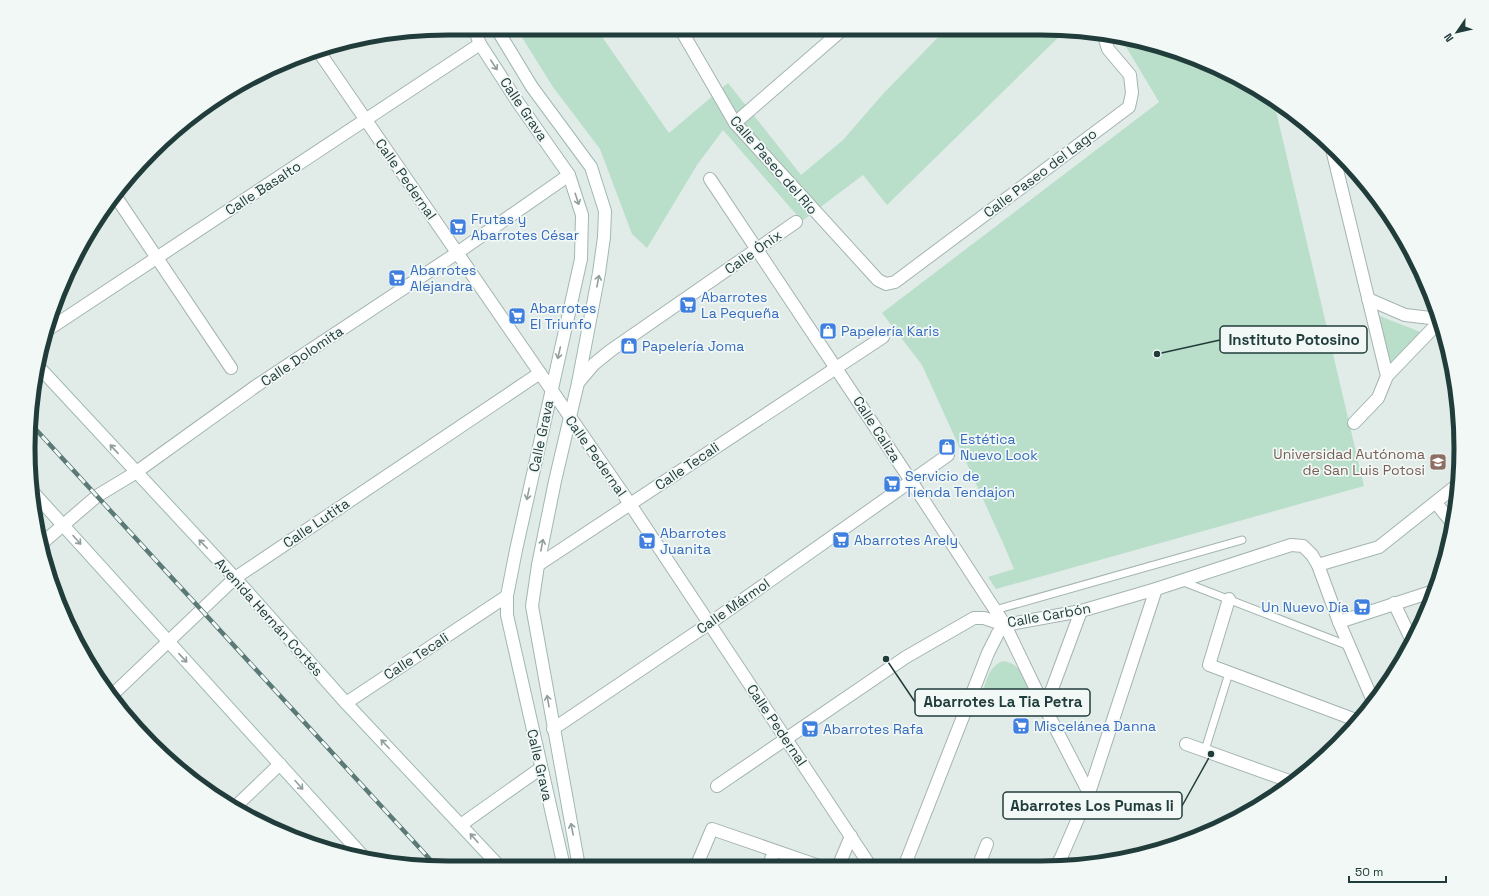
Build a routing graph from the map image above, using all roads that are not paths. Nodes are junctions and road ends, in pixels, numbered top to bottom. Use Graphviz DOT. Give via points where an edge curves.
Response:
graph roads {
  1 [pos="477,35"];
  2 [pos="500,35"];
  3 [pos="684,35"];
  4 [pos="836,35"];
  5 [pos="1105,41"];
  6 [pos="480,44"];
  7 [pos="321,55"];
  8 [pos="366,120"];
  9 [pos="735,123"];
  10 [pos="1334,157"];
  11 [pos="569,175"];
  12 [pos="710,179"];
  13 [pos="118,200"];
  14 [pos="796,222"];
  15 [pos="756,250"];
  16 [pos="457,253"];
  17 [pos="156,258"];
  18 [pos="886,284"];
  19 [pos="1368,299"];
  20 [pos="1433,319"];
  21 [pos="1435,324"];
  22 [pos="54,326"];
  23 [pos="883,337"];
  24 [pos="836,367"];
  25 [pos="231,368"];
  26 [pos="42,371"];
  27 [pos="540,373"];
  28 [pos="1388,376"];
  29 [pos="578,383"];
  30 [pos="551,391"];
  31 [pos="569,418"];
  32 [pos="1354,423"];
  33 [pos="948,455"];
  34 [pos="135,473"];
  35 [pos="911,481"];
  36 [pos="1451,490"];
  37 [pos="38,497"];
  38 [pos="1436,503"];
  39 [pos="630,504"];
  40 [pos="1448,517"];
  41 [pos="63,524"];
  42 [pos="46,540"];
  43 [pos="1242,540"];
  44 [pos="538,565"];
  45 [pos="1318,566"];
  46 [pos="235,578"];
  47 [pos="1181,581"];
  48 [pos="1156,589"];
  49 [pos="1428,593"];
  50 [pos="507,596"];
  51 [pos="1229,600"];
  52 [pos="1394,604"];
  53 [pos="995,610"];
  54 [pos="1081,611"];
  55 [pos="1339,622"];
  56 [pos="710,623"];
  57 [pos="1005,625"];
  58 [pos="1409,635"];
  59 [pos="167,641"];
  60 [pos="1350,646"];
  61 [pos="1230,673"];
  62 [pos="115,692"];
  63 [pos="1371,696"];
  64 [pos="346,703"];
  65 [pos="1045,708"];
  66 [pos="1353,719"];
  67 [pos="553,729"];
  68 [pos="786,738"];
  69 [pos="1186,744"];
  70 [pos="1205,750"];
  71 [pos="280,764"];
  72 [pos="541,768"];
  73 [pos="1286,780"];
  74 [pos="717,786"];
  75 [pos="1089,793"];
  76 [pos="238,804"];
  77 [pos="462,824"];
  78 [pos="851,836"];
  79 [pos="987,844"];
  80 [pos="357,851"];
  81 [pos="774,852"];
  82 [pos="1060,860"];
  83 [pos="495,861"];
  84 [pos="563,861"];
  85 [pos="578,861"];
  86 [pos="699,861"];
  87 [pos="770,861"];
  88 [pos="803,861"];
  89 [pos="841,861"];
  90 [pos="867,861"];
  91 [pos="906,861"];
  92 [pos="980,861"];
  1 -- 6 [label="street, Calle Grava"];
  29 -- 2 [label="street, Calle Grava, one-way" via="599,273 605,211 591,167 532,87"];
  3 -- 9 [label="street, Calle Paseo del Río"];
  4 -- 9 [label="street"];
  5 -- 18 [label="street, Calle Paseo del Lago" via="1108,49 1130,75 1132,93 1129,108 895,282"];
  6 -- 8 [label="street, Calle Basalto"];
  6 -- 11 [label="street, Calle Grava, one-way"];
  7 -- 8 [label="street, Calle Pedernal"];
  8 -- 16 [label="street, Calle Pedernal"];
  8 -- 17 [label="street, Calle Basalto"];
  9 -- 18 [label="street, Calle Paseo del Río" via="878,280"];
  10 -- 19 [label="street"];
  11 -- 16 [label="street, Calle Dolomita"];
  11 -- 30 [label="street, Calle Grava, one-way" via="582,215 581,259"];
  12 -- 15 [label="street, Calle Caliza"];
  13 -- 17 [label="street"];
  14 -- 15 [label="street, Calle Ónix"];
  15 -- 24 [label="street, Calle Caliza"];
  15 -- 29 [label="street, Calle Ónix" via="610,352 594,364"];
  16 -- 27 [label="street, Calle Pedernal"];
  16 -- 34 [label="street, Calle Dolomita" via="256,386"];
  17 -- 22 [label="street, Calle Basalto"];
  17 -- 25 [label="street"];
  19 -- 20 [label="street" via="1405,315"];
  19 -- 28 [label="street"];
  21 -- 28 [label="street"];
  23 -- 24 [label="street, Calle Tecali"];
  24 -- 35 [label="street, Calle Caliza"];
  24 -- 39 [label="street, Calle Tecali"];
  34 -- 26 [label="street, Avenida Hernán Cortés, one-way"];
  27 -- 30 [label="street, Calle Pedernal"];
  27 -- 46 [label="street, Calle Lutita"];
  28 -- 32 [label="street" via="1378,398"];
  29 -- 31 [label="street, Calle Grava"];
  30 -- 31 [label="street, Calle Pedernal"];
  30 -- 50 [label="street, Calle Grava, one-way"];
  31 -- 39 [label="street, Calle Pedernal"];
  44 -- 31 [label="street, Calle Grava, one-way"];
  33 -- 35 [label="street, Calle Mármol"];
  34 -- 41 [label="street, Calle Dolomita" via="97,496"];
  46 -- 34 [label="street, Avenida Hernán Cortés, one-way"];
  35 -- 53 [label="street, Calle Caliza"];
  35 -- 56 [label="street, Calle Mármol"];
  36 -- 38 [label="street"];
  37 -- 41 [label="street"];
  38 -- 40 [label="street"];
  38 -- 45 [label="street" via="1379,547"];
  39 -- 44 [label="street, Calle Tecali"];
  39 -- 56 [label="street, Calle Pedernal"];
  41 -- 42 [label="street, Calle Dolomita"];
  41 -- 59 [label="street, one-way"];
  43 -- 53 [label="lane"];
  67 -- 44 [label="street, Calle Grava, one-way" via="532,606"];
  45 -- 47 [label="street, Calle Carbón" via="1312,555 1302,546 1291,545"];
  45 -- 55 [label="street"];
  46 -- 59 [label="street, Calle Lutita"];
  46 -- 64 [label="street, Avenida Hernán Cortés"];
  47 -- 48 [label="street, Calle Carbón"];
  47 -- 51 [label="lane"];
  48 -- 54 [label="street, Calle Carbón"];
  48 -- 75 [label="street"];
  49 -- 52 [label="street"];
  50 -- 64 [label="street, Calle Tecali"];
  50 -- 72 [label="street, Calle Grava" via="507,615"];
  51 -- 60 [label="lane"];
  51 -- 61 [label="street" via="1209,666"];
  52 -- 55 [label="street"];
  52 -- 58 [label="street"];
  53 -- 57 [label="street, Calle Caliza"];
  54 -- 57 [label="street, Calle Carbón"];
  54 -- 65 [label="street"];
  55 -- 60 [label="street"];
  56 -- 67 [label="street, Calle Mármol"];
  56 -- 68 [label="street, Calle Pedernal"];
  57 -- 65 [label="street, Calle Caliza"];
  57 -- 68 [label="street, Calle Carbón" via="984,618 964,622 906,657"];
  57 -- 91 [label="street" via="988,653"];
  59 -- 62 [label="street, Calle Lutita"];
  59 -- 71 [label="street, one-way"];
  60 -- 63 [label="street"];
  61 -- 66 [label="street"];
  61 -- 70 [label="lane"];
  77 -- 64 [label="street, Avenida Hernán Cortés, one-way"];
  65 -- 75 [label="street, Calle Caliza"];
  85 -- 67 [label="street, Calle Grava, one-way"];
  68 -- 74 [label="street, Calle Carbón"];
  68 -- 78 [label="street, Calle Pedernal"];
  69 -- 70 [label="street"];
  70 -- 73 [label="street"];
  71 -- 76 [label="street"];
  71 -- 80 [label="street, one-way"];
  72 -- 77 [label="street"];
  72 -- 84 [label="street, Calle Grava"];
  75 -- 82 [label="street"];
  83 -- 77 [label="street, Avenida Hernán Cortés, one-way"];
  78 -- 89 [label="street"];
  78 -- 90 [label="street, Calle Pedernal"];
  79 -- 92 [label="street"];
  81 -- 86 [label="street" via="712,829"];
  81 -- 87 [label="street"];
  81 -- 88 [label="street"];
}
